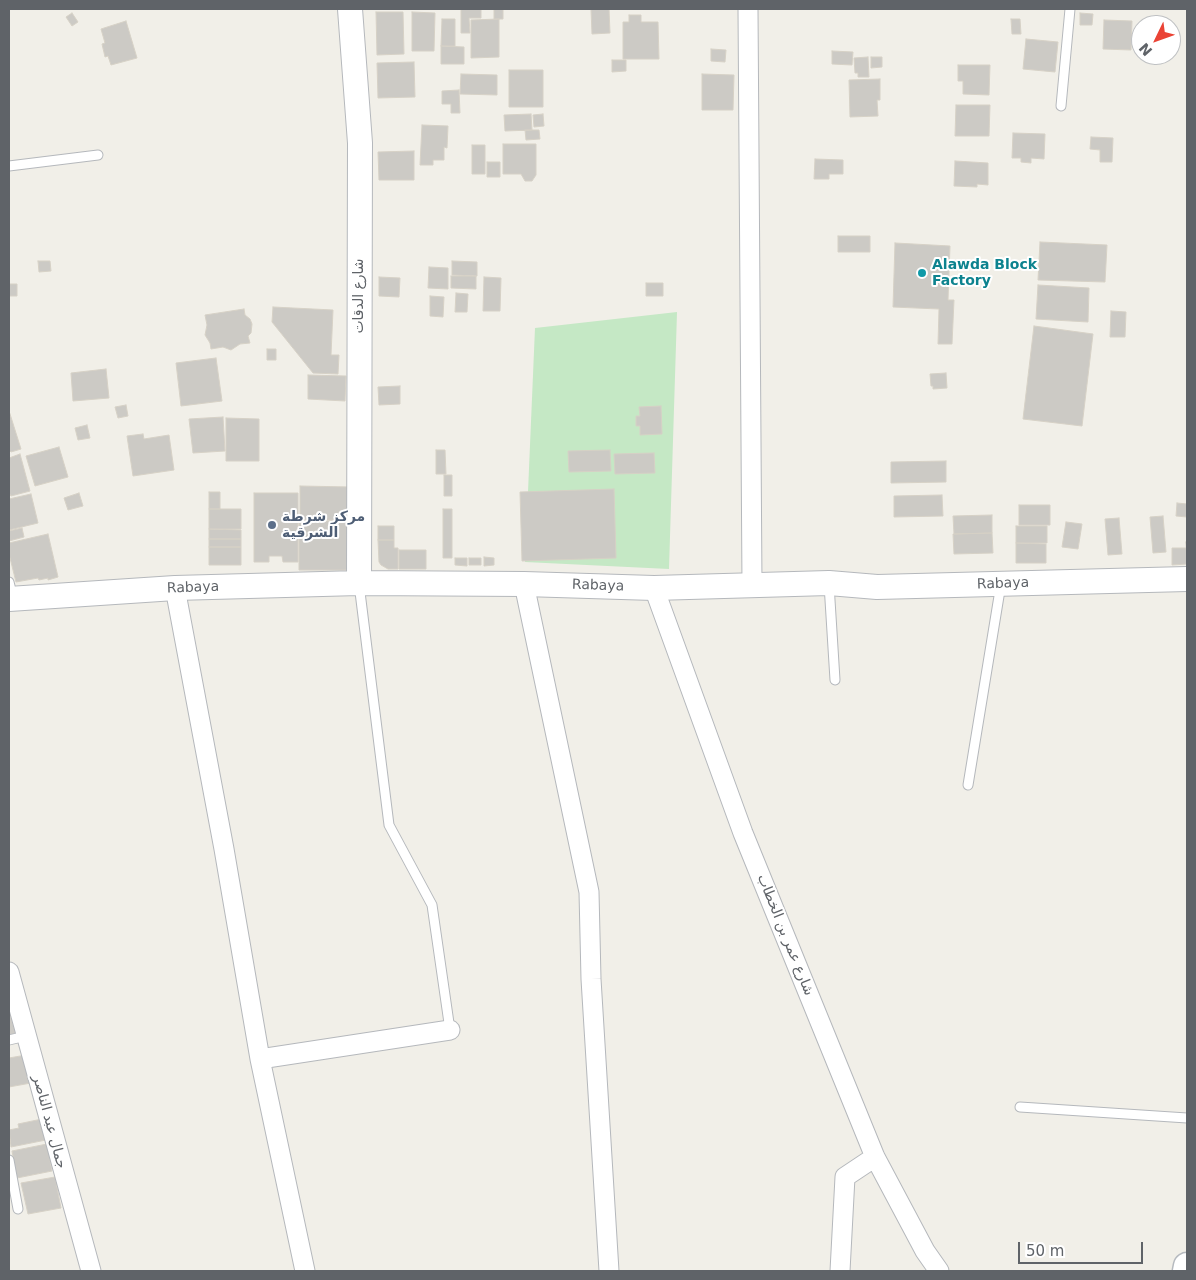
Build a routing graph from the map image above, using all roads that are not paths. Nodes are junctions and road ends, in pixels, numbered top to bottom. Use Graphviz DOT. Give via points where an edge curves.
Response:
graph roads {
  1 [pos="350,9"];
  2 [pos="748,9"];
  3 [pos="1070,9"];
  4 [pos="1062,106"];
  5 [pos="98,155"];
  6 [pos="9,166"];
  7 [pos="1187,579"];
  8 [pos="359,583"];
  9 [pos="829,583"];
  10 [pos="524,584"];
  11 [pos="1001,584"];
  12 [pos="752,585"];
  13 [pos="175,588"];
  14 [pos="654,588"];
  15 [pos="10,593"];
  16 [pos="834,680"];
  17 [pos="968,785"];
  18 [pos="9,972"];
  19 [pos="450,1030"];
  20 [pos="17,1038"];
  21 [pos="260,1059"];
  22 [pos="1020,1107"];
  23 [pos="1187,1118"];
  24 [pos="875,1157"];
  25 [pos="9,1160"];
  26 [pos="18,1209"];
  27 [pos="1187,1266"];
  28 [pos="91,1271"];
  29 [pos="305,1271"];
  30 [pos="609,1271"];
  31 [pos="840,1271"];
  32 [pos="939,1271"];
  33 [pos="1186,1271"];
  1 -- 8 [label="street, شارع الدقات" via="360,143"];
  2 -- 12 [label="street"];
  3 -- 4 [label="lane"];
  5 -- 6 [label="lane"];
  7 -- 11 [label="street, Rabaya"];
  8 -- 10 [label="street, Rabaya"];
  8 -- 13 [label="street, Rabaya"];
  8 -- 19 [label="lane" via="389,825 432,904"];
  9 -- 11 [label="street, Rabaya" via="876,587"];
  9 -- 12 [label="street, Rabaya"];
  9 -- 16 [label="lane"];
  10 -- 14 [label="street, Rabaya"];
  10 -- 30 [label="street" via="589,892 591,979"];
  11 -- 17 [label="lane"];
  12 -- 14 [label="street, Rabaya"];
  13 -- 15 [label="street, Rabaya"];
  13 -- 21 [label="street"];
  14 -- 24 [label="street, شارع عمر بن الخطاب" via="743,833"];
  18 -- 20 [label="street, جمال عبد الناصر"];
  19 -- 21 [label="street"];
  20 -- 28 [label="street, جمال عبد الناصر"];
  21 -- 29 [label="street"];
  22 -- 23 [label="lane"];
  24 -- 31 [label="street" via="845,1178"];
  24 -- 32 [label="street, شارع عمر بن الخطاب"];
  25 -- 26 [label="lane"];
  27 -- 33 [label="main road"];
}
